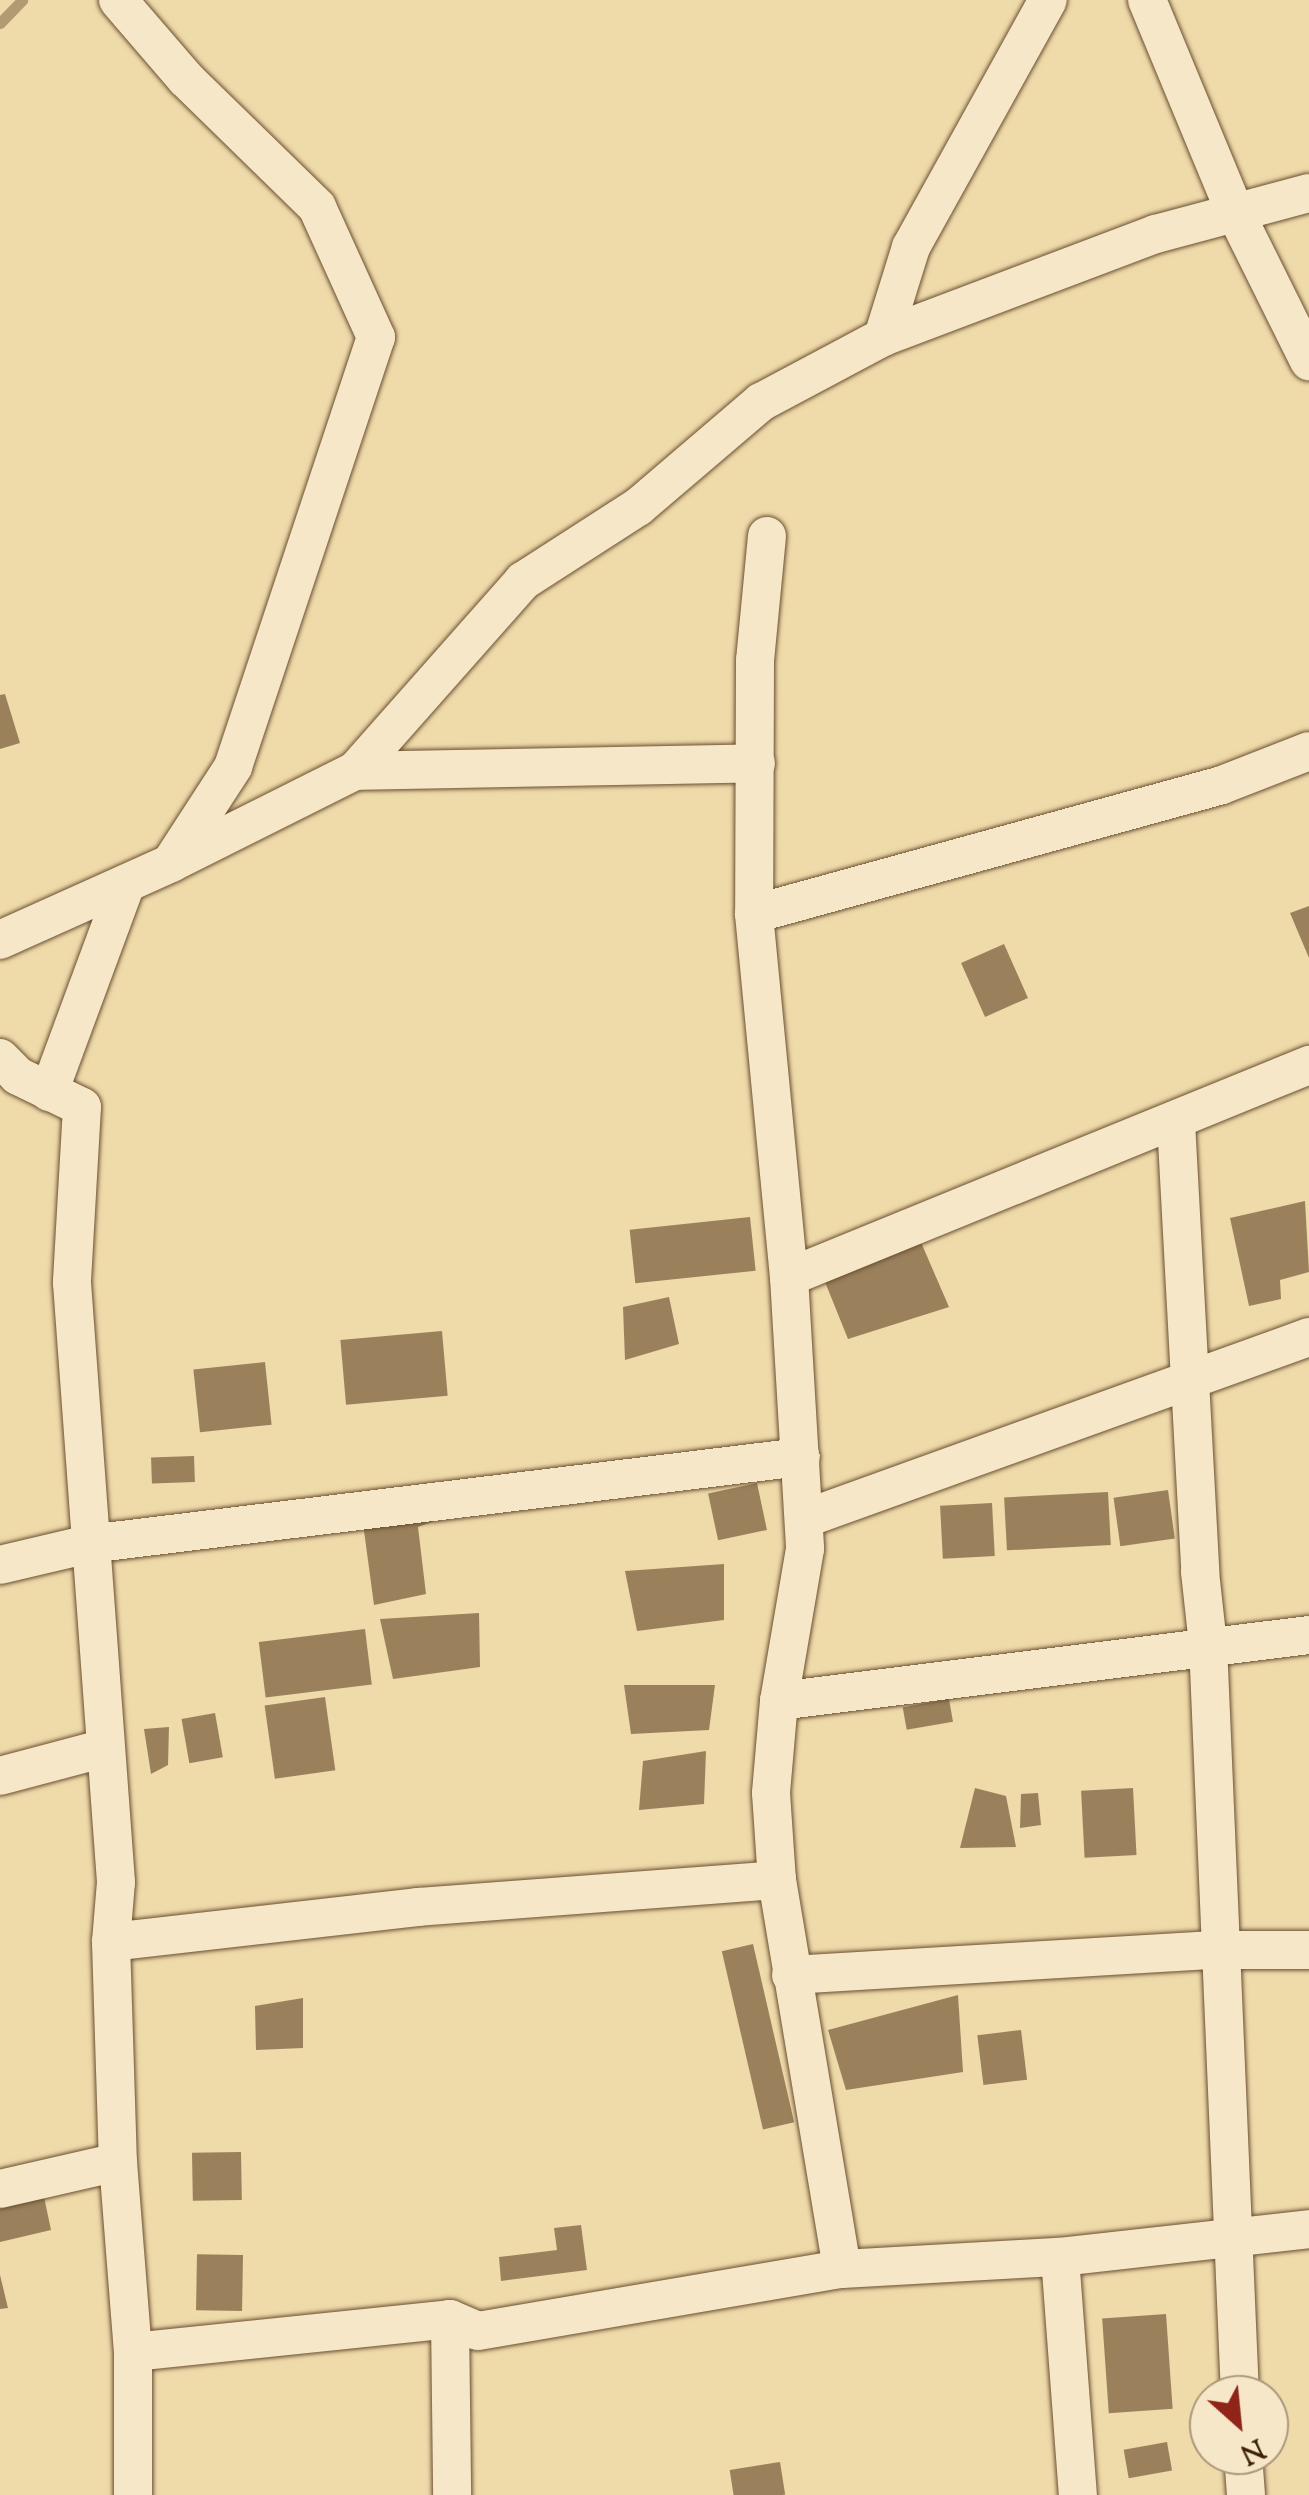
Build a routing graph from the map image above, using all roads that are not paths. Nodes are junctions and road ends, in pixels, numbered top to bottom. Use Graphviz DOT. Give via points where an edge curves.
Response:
graph roads {
  1 [pos="118,0"];
  2 [pos="1048,0"];
  3 [pos="1147,0"];
  4 [pos="1309,193"];
  5 [pos="1234,210"];
  6 [pos="883,336"];
  7 [pos="1309,361"];
  8 [pos="768,536"];
  9 [pos="1309,751"];
  10 [pos="756,763"];
  11 [pos="355,771"];
  12 [pos="171,863"];
  13 [pos="126,884"];
  14 [pos="754,914"];
  15 [pos="0,940"];
  16 [pos="1309,1065"];
  17 [pos="17,1078"];
  18 [pos="1176,1122"];
  19 [pos="789,1277"];
  20 [pos="1309,1337"];
  21 [pos="1190,1383"];
  22 [pos="802,1457"];
  23 [pos="804,1519"];
  24 [pos="89,1544"];
  25 [pos="0,1565"];
  26 [pos="1309,1635"];
  27 [pos="1208,1644"];
  28 [pos="779,1700"];
  29 [pos="105,1748"];
  30 [pos="0,1776"];
  31 [pos="777,1880"];
  32 [pos="111,1942"];
  33 [pos="1218,1950"];
  34 [pos="1309,1950"];
  35 [pos="792,1975"];
  36 [pos="118,2162"];
  37 [pos="0,2189"];
  38 [pos="1309,2229"];
  39 [pos="1232,2234"];
  40 [pos="1060,2257"];
  41 [pos="842,2269"];
  42 [pos="450,2319"];
  43 [pos="133,2352"];
  44 [pos="1239,2375"];
  45 [pos="133,2495"];
  46 [pos="452,2495"];
  47 [pos="1078,2495"];
  1 -- 12 [label="street" via="186,78 317,207 376,338 233,767"];
  2 -- 6 [label="street" via="911,247"];
  3 -- 5 [label="street"];
  4 -- 5 [label="street"];
  5 -- 6 [label="street"];
  5 -- 7 [label="street"];
  6 -- 11 [label="street" via="761,402 638,507 523,581"];
  8 -- 10 [label="street" via="755,660"];
  9 -- 14 [label="street" via="1222,784"];
  10 -- 11 [label="street"];
  10 -- 14 [label="street"];
  11 -- 12 [label="street"];
  12 -- 13 [label="street"];
  13 -- 15 [label="street"];
  13 -- 17 [label="street"];
  14 -- 19 [label="street"];
  16 -- 18 [label="street"];
  17 -- 24 [label="street" via="82,1106 72,1283"];
  18 -- 19 [label="street"];
  18 -- 21 [label="street"];
  19 -- 22 [label="street"];
  20 -- 21 [label="street"];
  21 -- 23 [label="street"];
  21 -- 27 [label="street"];
  22 -- 23 [label="street"];
  22 -- 24 [label="street"];
  23 -- 28 [label="street" via="805,1549"];
  24 -- 25 [label="street"];
  24 -- 29 [label="street"];
  26 -- 27 [label="street"];
  27 -- 28 [label="street"];
  27 -- 33 [label="street"];
  28 -- 31 [label="street" via="772,1793"];
  29 -- 30 [label="street"];
  29 -- 32 [label="street" via="116,1882"];
  31 -- 32 [label="street" via="418,1908"];
  31 -- 35 [label="street"];
  32 -- 36 [label="street"];
  33 -- 34 [label="street"];
  33 -- 35 [label="street"];
  33 -- 39 [label="street"];
  35 -- 41 [label="street"];
  36 -- 37 [label="street"];
  36 -- 43 [label="street"];
  38 -- 39 [label="street"];
  39 -- 40 [label="street"];
  39 -- 44 [label="street"];
  40 -- 41 [label="street"];
  40 -- 47 [label="street"];
  41 -- 42 [label="street" via="478,2331"];
  42 -- 43 [label="street"];
  42 -- 46 [label="street"];
  43 -- 45 [label="street"];
}
